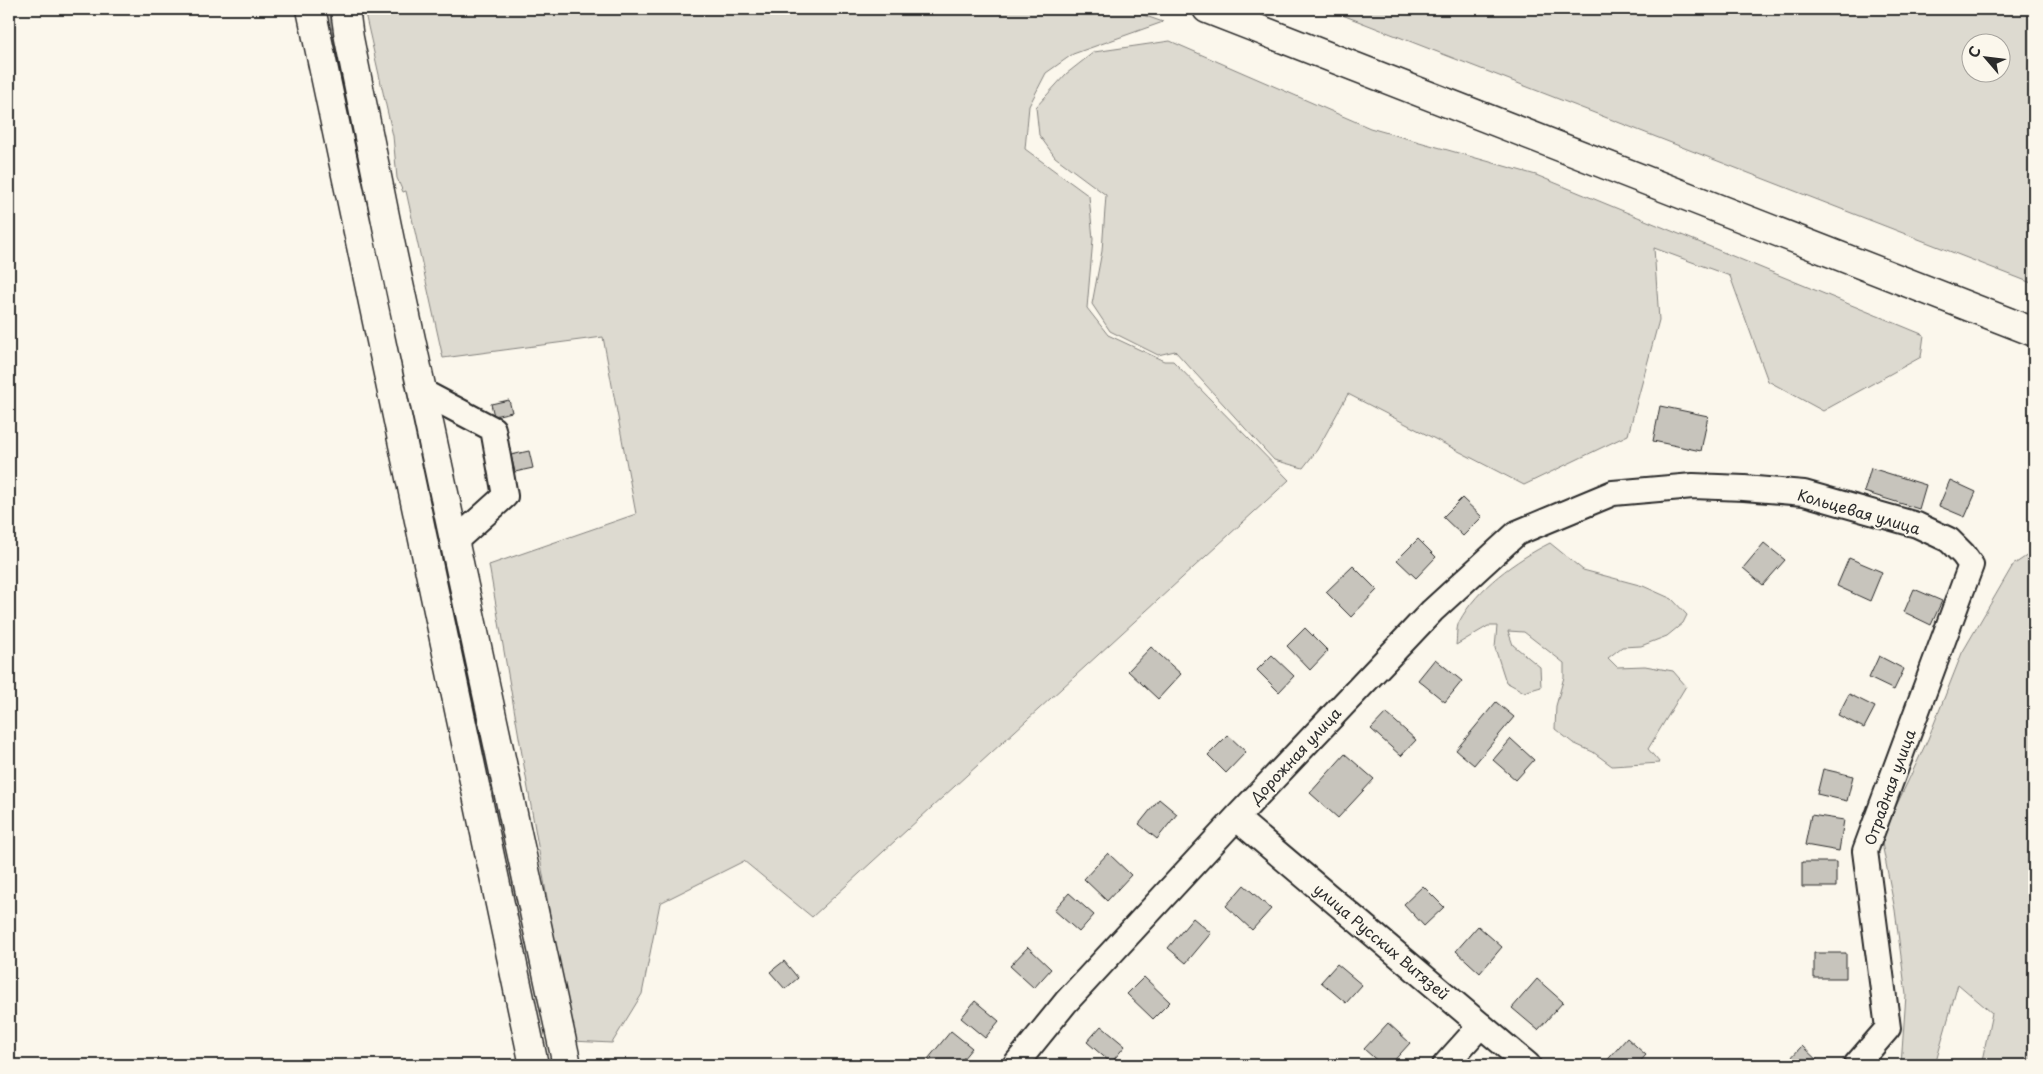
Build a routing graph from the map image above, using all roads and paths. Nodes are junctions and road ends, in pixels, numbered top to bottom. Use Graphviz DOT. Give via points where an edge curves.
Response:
graph roads {
  1 [pos="312,9"];
  2 [pos="345,9"];
  3 [pos="1207,9"];
  4 [pos="2034,332"];
  5 [pos="421,391"];
  6 [pos="1614,493"];
  7 [pos="454,542"];
  8 [pos="1971,565"];
  9 [pos="1236,818"];
  10 [pos="1481,1025"];
  11 [pos="534,1065"];
  12 [pos="567,1065"];
  13 [pos="1015,1065"];
  14 [pos="1444,1065"];
  15 [pos="1528,1065"];
  16 [pos="1856,1065"];
  1 -- 11 [label="highway"];
  2 -- 5 [label="highway" via="348,38"];
  3 -- 4 [label="highway"];
  5 -- 7 [label="highway"];
  5 -- 7 [label="street" via="492,429 505,496"];
  6 -- 8 [label="street, Кольцевая улица" via="1693,486 1804,493 1917,525 1949,540"];
  6 -- 9 [label="street, Дорожная улица" via="1517,533 1432,611"];
  7 -- 12 [label="highway"];
  8 -- 16 [label="street, Отрадная улица" via="1865,851 1888,1028"];
  9 -- 10 [label="street, улица Русских Витязей"];
  9 -- 13 [label="street, Дорожная улица" via="1066,1002"];
  10 -- 14 [label="street"];
  10 -- 15 [label="street, улица Русских Витязей"];
}
